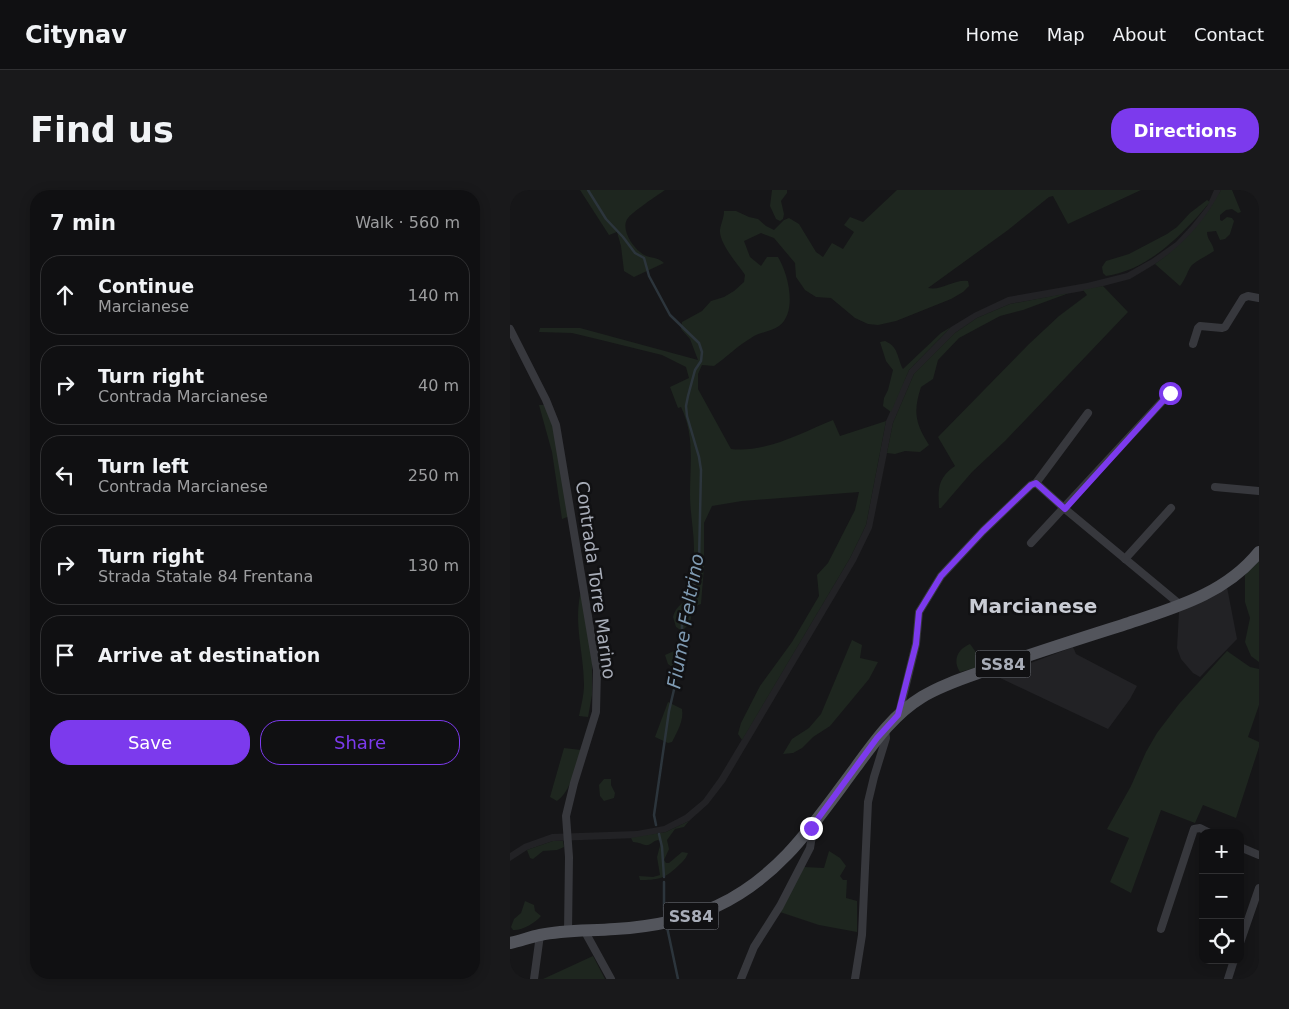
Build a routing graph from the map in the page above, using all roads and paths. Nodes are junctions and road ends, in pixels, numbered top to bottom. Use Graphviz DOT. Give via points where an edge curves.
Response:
graph roads {
  1 [pos="1259,298"];
  2 [pos="510,329"];
  3 [pos="1193,344"];
  4 [pos="1170,393"];
  5 [pos="1088,413"];
  6 [pos="1036,483"];
  7 [pos="1214,487"];
  8 [pos="1259,491"];
  9 [pos="1171,508"];
  10 [pos="1065,509"];
  11 [pos="1032,543"];
  12 [pos="1259,552"];
  13 [pos="1125,559"];
  14 [pos="1178,606"];
  15 [pos="898,715"];
  16 [pos="885,730"];
  17 [pos="811,828"];
  18 [pos="1202,829"];
  19 [pos="1244,848"];
  20 [pos="1259,855"];
  21 [pos="1259,888"];
  22 [pos="1161,929"];
  23 [pos="584,930"];
  24 [pos="1244,931"];
  25 [pos="568,932"];
  26 [pos="540,935"];
  27 [pos="510,943"];
  28 [pos="1233,964"];
  29 [pos="534,979"];
  30 [pos="611,979"];
  31 [pos="741,979"];
  32 [pos="855,979"];
  33 [pos="1228,979"];
  1 -- 3 [label="street" via="1243,298 1225,327 1200,326"];
  2 -- 25 [label="street, Contrada Torre Marino" via="556,425 597,670 596,712 566,816 570,857"];
  4 -- 10 [label="street"];
  5 -- 6 [label="street"];
  6 -- 10 [label="street"];
  6 -- 15 [label="street" via="983,531 941,576 919,612 916,644"];
  7 -- 8 [label="street"];
  9 -- 13 [label="street"];
  10 -- 11 [label="street"];
  10 -- 13 [label="street"];
  12 -- 14 [label="main road, SS84" via="1242,571 1223,585"];
  13 -- 14 [label="street"];
  14 -- 15 [label="main road, SS84" via="958,680 921,697"];
  15 -- 16 [label="main road, SS84"];
  16 -- 17 [label="main road, SS84"];
  16 -- 32 [label="street" via="886,738 868,802 862,935"];
  17 -- 23 [label="main road, SS84" via="783,860 734,897 676,921"];
  17 -- 31 [label="street" via="810,848 754,947"];
  18 -- 22 [label="street" via="1194,829"];
  19 -- 20 [label="street"];
  21 -- 24 [label="street"];
  23 -- 25 [label="main road, SS84"];
  23 -- 30 [label="street"];
  25 -- 26 [label="main road, SS84"];
  26 -- 27 [label="main road, SS84"];
  26 -- 29 [label="street"];
  28 -- 33 [label="street"];
}
